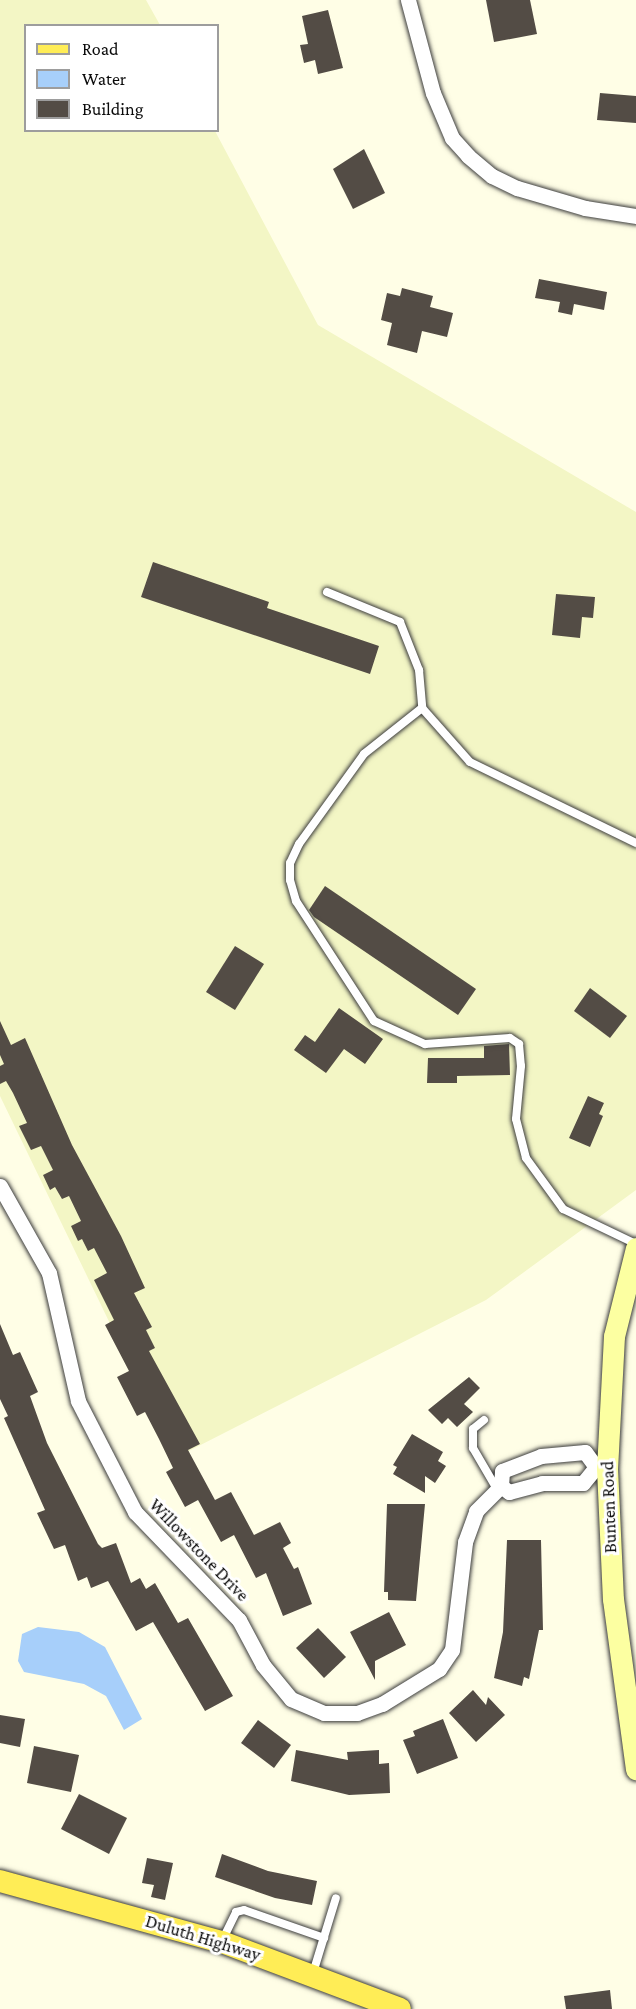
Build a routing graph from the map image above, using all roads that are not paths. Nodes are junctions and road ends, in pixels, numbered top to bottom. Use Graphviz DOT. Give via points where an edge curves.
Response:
graph roads {
  1 [pos="408,0"];
  2 [pos="636,216"];
  3 [pos="327,592"];
  4 [pos="422,708"];
  5 [pos="636,843"];
  6 [pos="0,1186"];
  7 [pos="636,1246"];
  8 [pos="484,1420"];
  9 [pos="529,1461"];
  10 [pos="602,1468"];
  11 [pos="535,1484"];
  12 [pos="499,1487"];
  13 [pos="636,1768"];
  14 [pos="0,1881"];
  15 [pos="336,1898"];
  16 [pos="324,1938"];
  17 [pos="222,1942"];
  18 [pos="313,1974"];
  19 [pos="400,2009"];
  1 -- 2 [label="street" via="433,93 452,138 468,156 492,176 517,188 585,208"];
  3 -- 4 [label="lane" via="400,622 419,670"];
  4 -- 5 [label="lane" via="470,762"];
  4 -- 7 [label="lane" via="364,754 299,844 290,863 296,901 374,1021 425,1044 510,1038 519,1044 516,1119 526,1158 563,1209"];
  6 -- 12 [label="street, Willowstone Drive" via="49,1273 78,1401 135,1512 238,1620 262,1665 291,1699 324,1713 357,1713 382,1704 439,1669 452,1650 465,1542 476,1511"];
  7 -- 10 [label="street, Bunten Road" via="614,1336"];
  8 -- 12 [label="lane" via="473,1429 473,1448"];
  9 -- 10 [label="street, Willowstone Drive" via="541,1456 585,1452"];
  9 -- 11 [label="street"];
  9 -- 12 [label="street, Willowstone Drive" via="502,1471"];
  10 -- 11 [label="street" via="583,1483"];
  10 -- 13 [label="street, Bunten Road" via="613,1599"];
  11 -- 12 [label="street" via="509,1491"];
  14 -- 17 [label="main road, Duluth Highway"];
  15 -- 16 [label="lane"];
  16 -- 17 [label="lane" via="244,1910 236,1912"];
  16 -- 18 [label="lane"];
  17 -- 18 [label="main road, Duluth Highway"];
  18 -- 19 [label="main road, Duluth Highway"];
}
